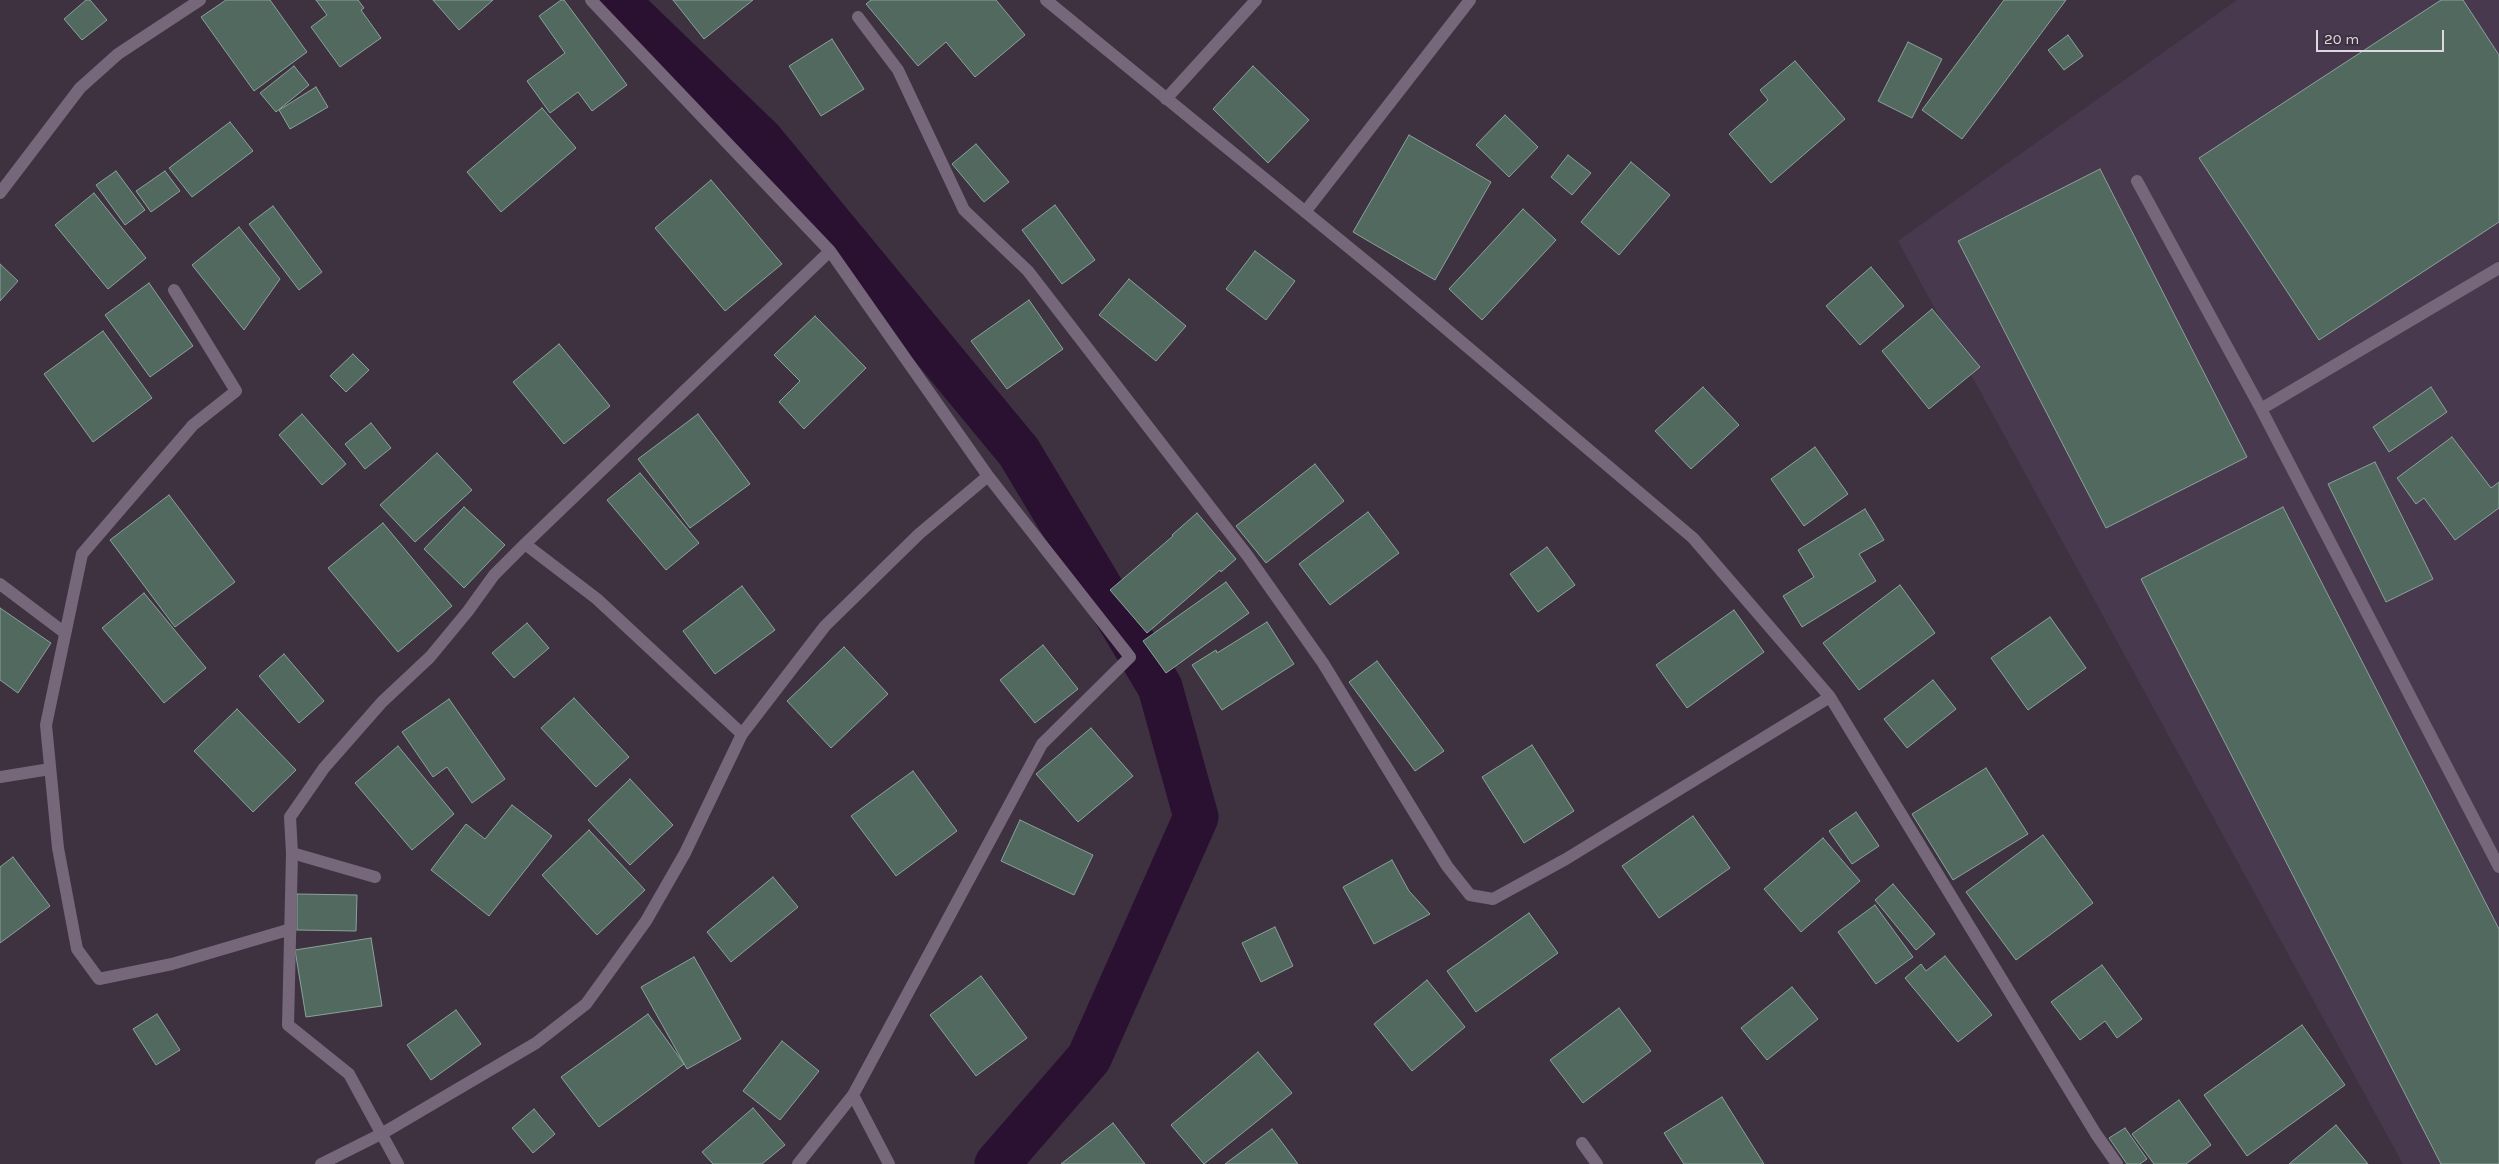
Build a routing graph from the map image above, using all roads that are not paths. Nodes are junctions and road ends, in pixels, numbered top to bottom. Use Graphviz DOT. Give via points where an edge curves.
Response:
graph roads {
  1 [pos="200,0"];
  2 [pos="591,0"];
  3 [pos="1046,0"];
  4 [pos="1256,0"];
  5 [pos="1470,0"];
  6 [pos="858,17"];
  7 [pos="1166,99"];
  8 [pos="2137,181"];
  9 [pos="0,193"];
  10 [pos="1305,212"];
  11 [pos="830,251"];
  12 [pos="2499,268"];
  13 [pos="174,290"];
  14 [pos="2261,409"];
  15 [pos="988,476"];
  16 [pos="525,544"];
  17 [pos="0,584"];
  18 [pos="65,633"];
  19 [pos="1830,697"];
  20 [pos="742,734"];
  21 [pos="50,769"];
  22 [pos="0,777"];
  23 [pos="292,854"];
  24 [pos="2499,867"];
  25 [pos="375,877"];
  26 [pos="291,929"];
  27 [pos="854,1095"];
  28 [pos="383,1134"];
  29 [pos="1582,1143"];
  30 [pos="322,1164"];
  31 [pos="398,1164"];
  32 [pos="798,1164"];
  33 [pos="888,1164"];
  34 [pos="1597,1164"];
  35 [pos="2117,1164"];
  1 -- 9 [label="street" via="118,54 80,88"];
  2 -- 11 [label="street"];
  3 -- 7 [label="street"];
  4 -- 7 [label="street"];
  5 -- 10 [label="street"];
  6 -- 19 [label="street" via="898,70 964,210 1028,271 1247,555 1323,663 1447,866 1470,895 1493,899 1534,877"];
  7 -- 10 [label="street"];
  8 -- 14 [label="street"];
  10 -- 19 [label="street" via="1693,538"];
  11 -- 15 [label="street"];
  11 -- 16 [label="street"];
  12 -- 14 [label="street"];
  13 -- 18 [label="street" via="236,391 194,425 82,554"];
  14 -- 24 [label="street"];
  15 -- 20 [label="street" via="919,534 825,626"];
  15 -- 27 [label="street" via="1130,657 1042,744"];
  16 -- 20 [label="street" via="597,599"];
  16 -- 23 [label="street" via="494,575 430,657 382,702 324,768 290,817"];
  17 -- 18 [label="street"];
  18 -- 21 [label="street" via="46,725"];
  19 -- 35 [label="street"];
  20 -- 28 [label="street" via="685,853 656,904 586,1004 536,1043"];
  21 -- 22 [label="street"];
  21 -- 26 [label="street" via="58,848 77,949 99,979 172,964"];
  23 -- 25 [label="street"];
  23 -- 26 [label="street"];
  26 -- 28 [label="street" via="288,1025 349,1074"];
  27 -- 32 [label="street"];
  27 -- 33 [label="street"];
  28 -- 30 [label="street"];
  28 -- 31 [label="street"];
  29 -- 34 [label="street"];
}
